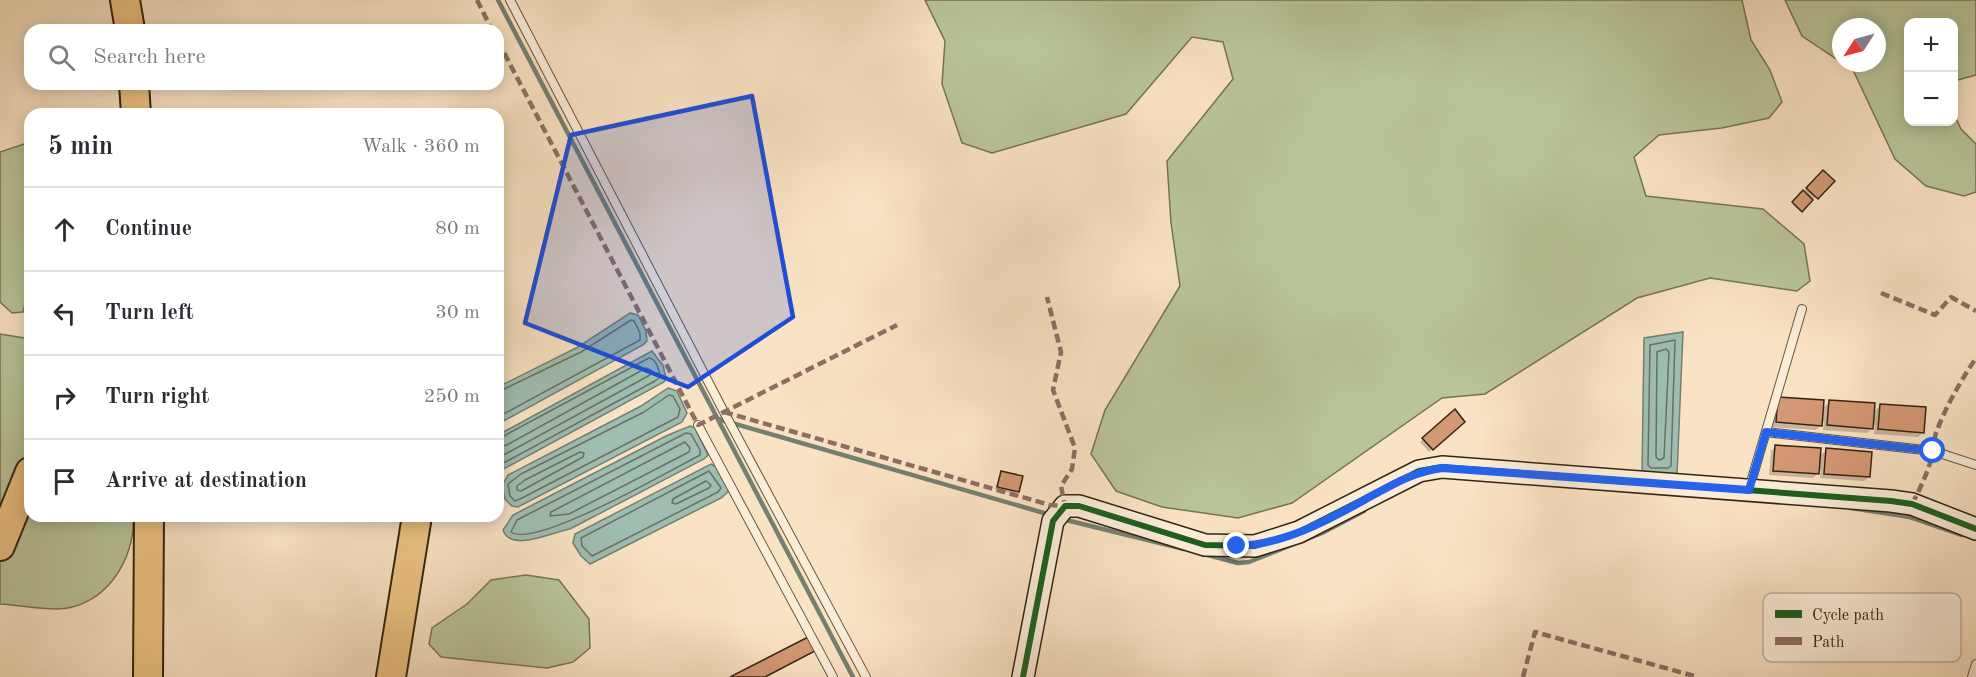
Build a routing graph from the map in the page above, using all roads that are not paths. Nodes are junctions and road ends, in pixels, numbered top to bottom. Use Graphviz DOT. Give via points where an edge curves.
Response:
graph roads {
  1 [pos="119,0"];
  2 [pos="125,0"];
  3 [pos="510,0"];
  4 [pos="120,24"];
  5 [pos="129,24"];
  6 [pos="121,90"];
  7 [pos="135,90"];
  8 [pos="122,108"];
  9 [pos="136,108"];
  10 [pos="1802,309"];
  11 [pos="698,425"];
  12 [pos="1766,432"];
  13 [pos="1976,465"];
  14 [pos="1749,490"];
  15 [pos="24,492"];
  16 [pos="416,522"];
  17 [pos="146,523"];
  18 [pos="1976,529"];
  19 [pos="0,546"];
  20 [pos="1976,664"];
  21 [pos="148,677"];
  22 [pos="391,677"];
  23 [pos="833,677"];
  24 [pos="866,677"];
  25 [pos="1023,677"];
  26 [pos="1972,677"];
  1 -- 4 [label="highway"];
  2 -- 5 [label="highway"];
  3 -- 24 [label="lane"];
  6 -- 8 [label="highway"];
  7 -- 9 [label="highway"];
  10 -- 12 [label="lane"];
  11 -- 23 [label="lane"];
  12 -- 13 [label="lane" via="1933,451"];
  12 -- 14 [label="lane"];
  14 -- 18 [label="street" via="1912,504"];
  14 -- 25 [label="street" via="1442,468 1419,471 1299,532 1255,546 1205,545 1079,506 1065,506 1053,521"];
  15 -- 19 [label="highway"];
  16 -- 22 [label="highway"];
  17 -- 21 [label="highway"];
  20 -- 26 [label="lane"];
}
